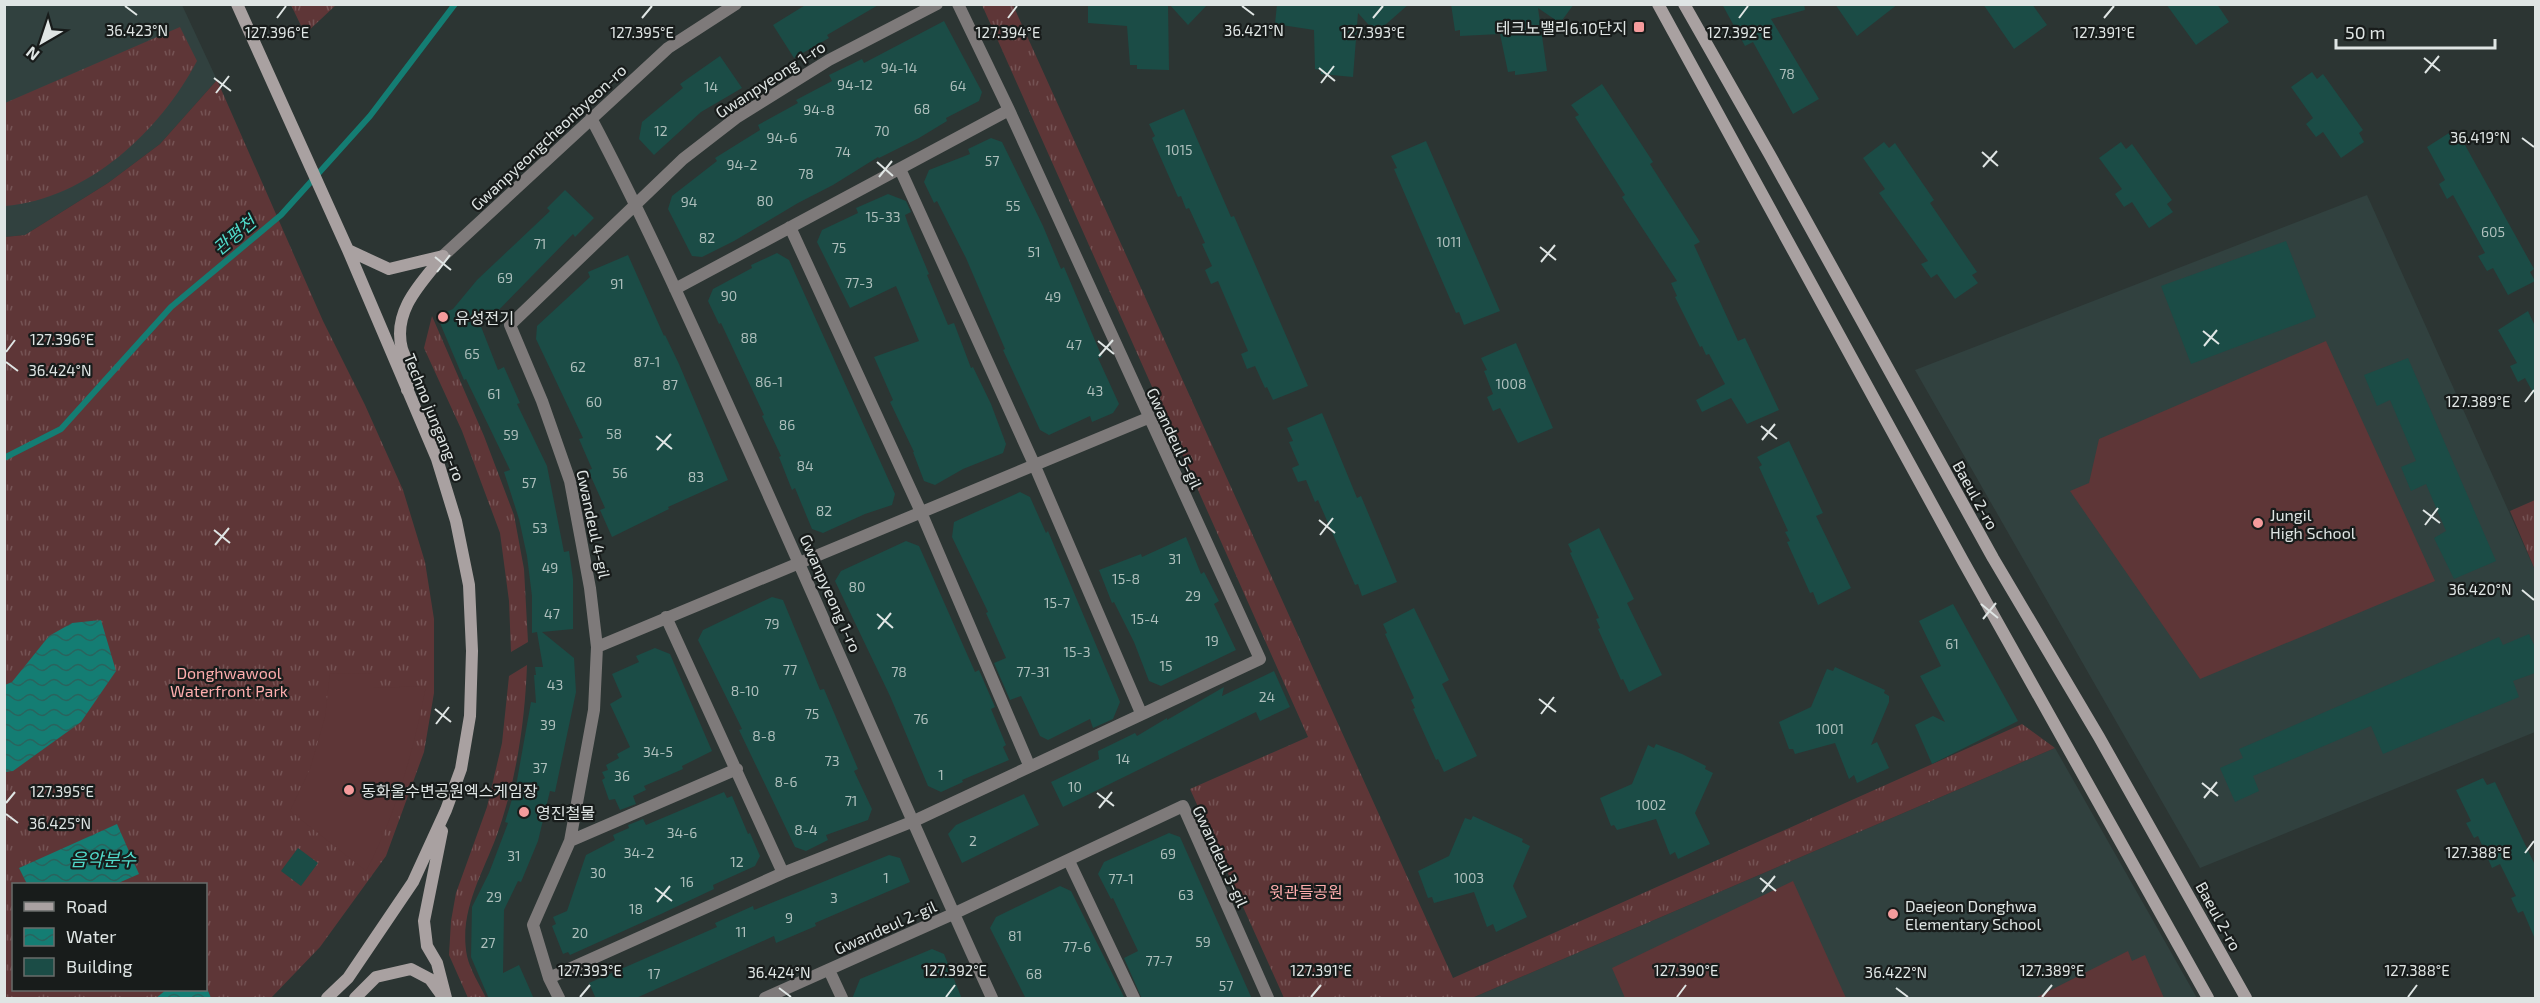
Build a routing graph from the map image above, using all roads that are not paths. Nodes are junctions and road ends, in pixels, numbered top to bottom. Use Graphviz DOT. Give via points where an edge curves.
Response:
graph roads {
  1 [pos="237,4"];
  2 [pos="736,4"];
  3 [pos="937,4"];
  4 [pos="958,4"];
  5 [pos="1658,4"];
  6 [pos="1684,4"];
  7 [pos="1009,110"];
  8 [pos="591,118"];
  9 [pos="900,169"];
  10 [pos="636,203"];
  11 [pos="790,227"];
  12 [pos="348,250"];
  13 [pos="443,256"];
  14 [pos="675,289"];
  15 [pos="407,390"];
  16 [pos="1148,418"];
  17 [pos="1034,464"];
  18 [pos="921,512"];
  19 [pos="799,561"];
  20 [pos="666,617"];
  21 [pos="597,647"];
  22 [pos="1141,713"];
  23 [pos="1029,765"];
  24 [pos="737,769"];
  25 [pos="446,810"];
  26 [pos="914,821"];
  27 [pos="570,841"];
  28 [pos="1069,861"];
  29 [pos="783,873"];
  30 [pos="953,914"];
  31 [pos="829,970"];
  32 [pos="549,978"];
  33 [pos="327,999"];
  34 [pos="355,999"];
  35 [pos="445,999"];
  36 [pos="559,999"];
  37 [pos="765,999"];
  38 [pos="842,999"];
  39 [pos="992,999"];
  40 [pos="1134,999"];
  41 [pos="1268,999"];
  42 [pos="2208,999"];
  43 [pos="2246,999"];
  1 -- 12 [label="main road, Techno jungang-ro"];
  2 -- 8 [label="street, Gwanpyeongcheonbyeon-ro" via="668,48"];
  3 -- 10 [label="street, Gwanpyeong 1-ro" via="829,60 736,118 683,159"];
  4 -- 7 [label="street, Gwandeul 5-gil"];
  5 -- 42 [label="main road"];
  6 -- 43 [label="main road, Baeul 2-ro" via="1993,558"];
  7 -- 9 [label="street"];
  7 -- 16 [label="street, Gwandeul 5-gil"];
  8 -- 10 [label="street, Gwanpyeong 1-ro"];
  8 -- 13 [label="street, Gwanpyeongcheonbyeon-ro"];
  9 -- 11 [label="street"];
  9 -- 17 [label="street"];
  10 -- 14 [label="street, Gwanpyeong 1-ro"];
  10 -- 21 [label="street, Gwandeul 4-gil" via="510,325 543,401 570,481 591,588"];
  11 -- 14 [label="street"];
  11 -- 18 [label="street"];
  12 -- 13 [label="main road" via="389,269"];
  12 -- 15 [label="main road, Techno jungang-ro"];
  13 -- 15 [label="main road" via="401,316 402,349 414,375"];
  14 -- 19 [label="street, Gwanpyeong 1-ro"];
  15 -- 25 [label="main road, Techno jungang-ro" via="437,459 456,521 468,585 470,716 461,769"];
  16 -- 17 [label="street"];
  16 -- 22 [label="street, Gwandeul 5-gil" via="1260,659"];
  17 -- 18 [label="street"];
  17 -- 22 [label="street"];
  18 -- 19 [label="street"];
  18 -- 23 [label="street"];
  19 -- 20 [label="street"];
  19 -- 26 [label="street, Gwanpyeong 1-ro"];
  20 -- 21 [label="street"];
  20 -- 24 [label="street"];
  21 -- 27 [label="street, Gwandeul 4-gil" via="594,710"];
  22 -- 23 [label="street, Gwandeul 5-gil"];
  23 -- 26 [label="street, Gwandeul 5-gil"];
  24 -- 27 [label="street"];
  24 -- 29 [label="street"];
  25 -- 33 [label="main road, Techno jungang-ro" via="413,882 348,978"];
  25 -- 35 [label="main road" via="424,921 427,946 437,963"];
  26 -- 29 [label="street"];
  26 -- 30 [label="street, Gwanpyeong 1-ro"];
  27 -- 32 [label="street, Gwandeul 4-gil" via="533,925"];
  28 -- 30 [label="street, Gwandeul 3-gil"];
  28 -- 40 [label="street"];
  28 -- 41 [label="street, Gwandeul 3-gil" via="1183,806"];
  29 -- 32 [label="street"];
  30 -- 31 [label="street, Gwandeul 2-gil"];
  30 -- 39 [label="street, Gwanpyeong 1-ro"];
  31 -- 37 [label="street, Gwandeul 2-gil"];
  31 -- 38 [label="street, Gwandeul 2-gil"];
  32 -- 36 [label="street, Gwandeul 4-gil"];
  34 -- 35 [label="main road" via="376,977 411,969 430,979"];
}
